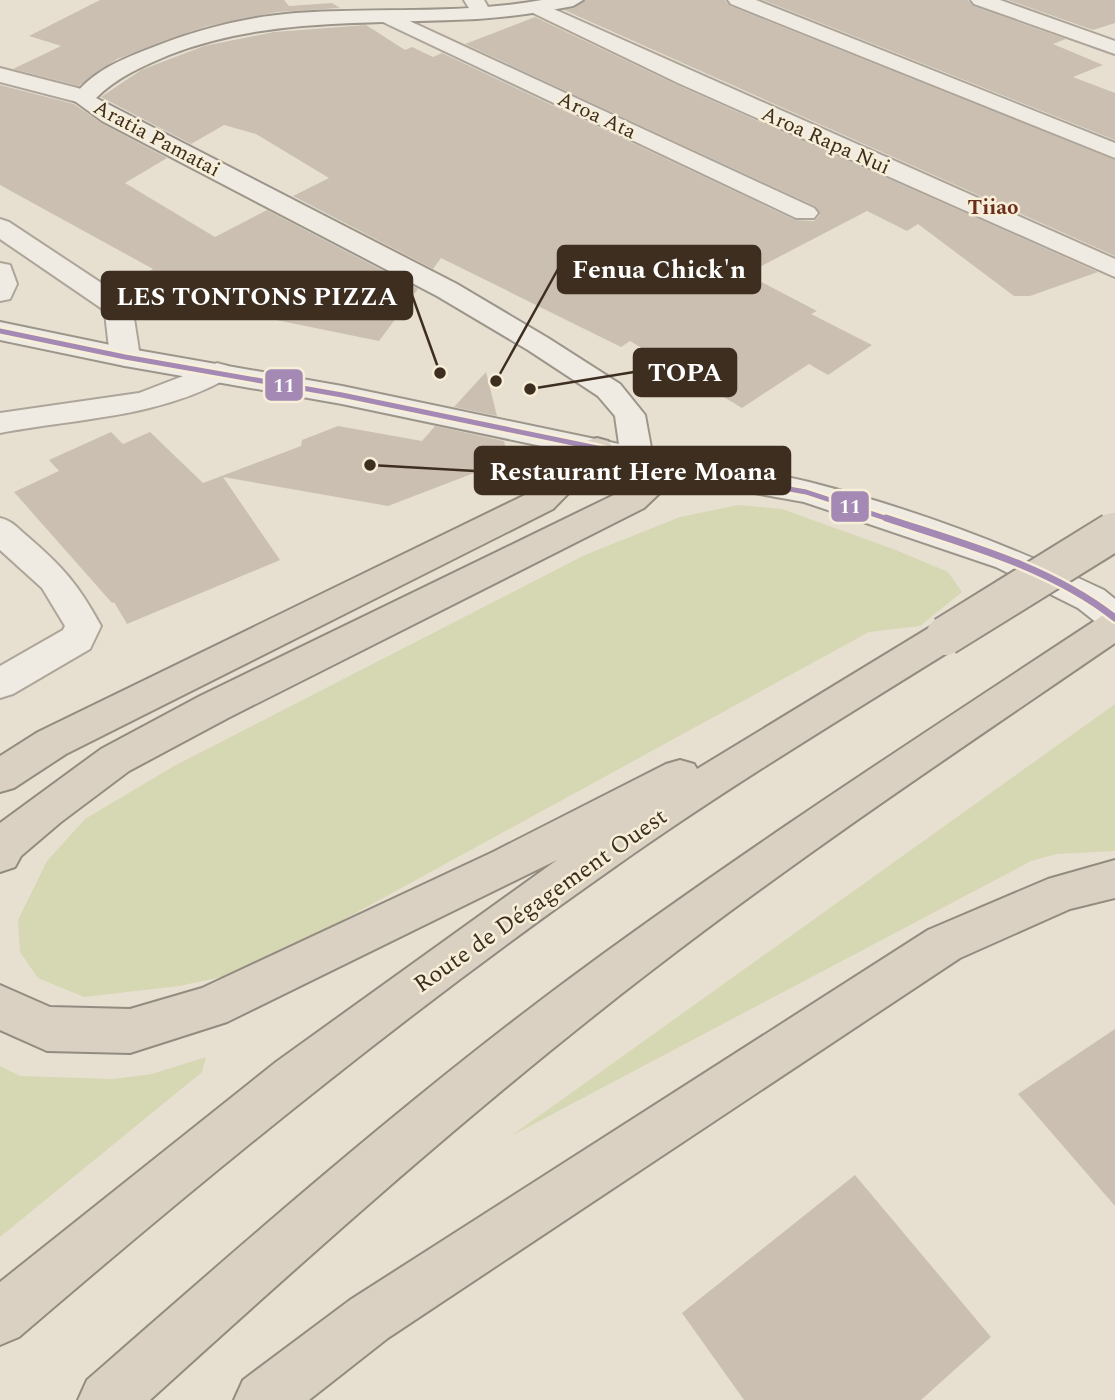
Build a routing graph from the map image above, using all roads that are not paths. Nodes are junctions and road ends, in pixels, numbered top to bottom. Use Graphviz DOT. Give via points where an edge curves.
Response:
graph roads {
  1 [pos="573,0"];
  2 [pos="738,0"];
  3 [pos="981,0"];
  4 [pos="478,7"];
  5 [pos="538,8"];
  6 [pos="390,18"];
  7 [pos="1115,48"];
  8 [pos="0,75"];
  9 [pos="85,97"];
  10 [pos="1115,151"];
  11 [pos="805,213"];
  12 [pos="0,227"];
  13 [pos="1115,269"];
  14 [pos="0,271"];
  15 [pos="0,293"];
  16 [pos="0,331"];
  17 [pos="125,357"];
  18 [pos="217,372"];
  19 [pos="0,423"];
  20 [pos="597,448"];
  21 [pos="653,463"];
  22 [pos="0,528"];
  23 [pos="1114,531"];
  24 [pos="1115,618"];
  25 [pos="1115,625"];
  26 [pos="945,636"];
  27 [pos="0,684"];
  28 [pos="0,776"];
  29 [pos="0,854"];
  30 [pos="1115,879"];
  31 [pos="0,1007"];
  32 [pos="0,1318"];
  33 [pos="107,1400"];
  34 [pos="263,1400"];
  1 -- 5 [label="street, Aratia Pamatai"];
  2 -- 10 [label="street"];
  3 -- 7 [label="street"];
  4 -- 5 [label="street, Aratia Pamatai"];
  4 -- 6 [label="street, Aratia Pamatai"];
  5 -- 13 [label="street, Aroa Rapa Nui"];
  6 -- 9 [label="street, Aratia Pamatai" via="285,21 223,30 144,58 96,83"];
  6 -- 11 [label="street, Aroa Ata"];
  8 -- 9 [label="street"];
  9 -- 21 [label="street, Aratia Pamatai" via="110,117 446,290 609,390 630,415"];
  12 -- 17 [label="street" via="111,302 119,312"];
  14 -- 15 [label="street"];
  16 -- 17 [label="street"];
  17 -- 18 [label="street"];
  18 -- 19 [label="street" via="161,399"];
  18 -- 20 [label="street"];
  20 -- 21 [label="street"];
  20 -- 28 [label="highway" via="541,501 51,743"];
  21 -- 24 [label="street" via="755,481 868,510 1007,559 1091,599"];
  21 -- 29 [label="highway" via="632,500 115,760 6,843"];
  22 -- 27 [label="street" via="65,592 83,626 77,639"];
  23 -- 26 [label="highway, Route de Dégagement Ouest, bridge"];
  25 -- 33 [label="highway" via="740,879 634,957 348,1186"];
  26 -- 31 [label="highway" via="508,865 210,1007 130,1031 47,1029"];
  26 -- 32 [label="highway, Route de Dégagement Ouest" via="596,857 332,1047"];
  30 -- 34 [label="highway" via="1063,892 944,944 369,1319"];
}
